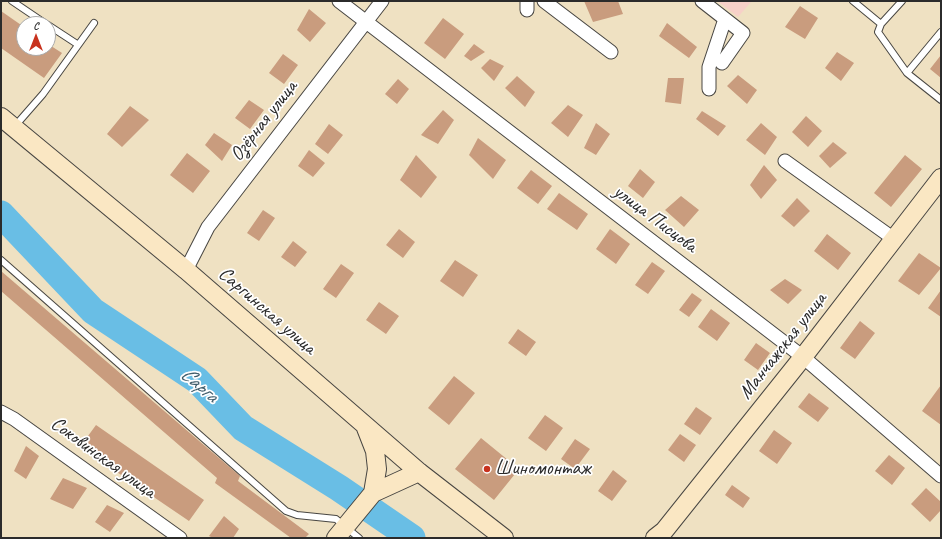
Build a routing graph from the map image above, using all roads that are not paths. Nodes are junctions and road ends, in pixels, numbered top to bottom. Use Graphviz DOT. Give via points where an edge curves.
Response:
graph roads {
  1 [pos="12,1"];
  2 [pos="339,1"];
  3 [pos="382,1"];
  4 [pos="544,1"];
  5 [pos="702,1"];
  6 [pos="853,1"];
  7 [pos="902,1"];
  8 [pos="34,16"];
  9 [pos="725,19"];
  10 [pos="366,22"];
  11 [pos="94,23"];
  12 [pos="881,24"];
  13 [pos="56,31"];
  14 [pos="941,32"];
  15 [pos="77,44"];
  16 [pos="611,52"];
  17 [pos="722,63"];
  18 [pos="907,73"];
  19 [pos="709,89"];
  20 [pos="941,100"];
  21 [pos="7,122"];
  22 [pos="785,161"];
  23 [pos="941,178"];
  24 [pos="894,239"];
  25 [pos="1,260"];
  26 [pos="186,270"];
  27 [pos="803,357"];
  28 [pos="1,412"];
  29 [pos="366,427"];
  30 [pos="419,472"];
  31 [pos="941,476"];
  32 [pos="373,493"];
  33 [pos="345,527"];
  34 [pos="180,538"];
  35 [pos="360,538"];
  36 [pos="504,538"];
  37 [pos="655,538"];
  1 -- 8 [label="lane"];
  2 -- 10 [label="street, улица Писцова"];
  3 -- 10 [label="street, Озёрная улица"];
  4 -- 16 [label="street"];
  5 -- 9 [label="street"];
  6 -- 12 [label="lane"];
  7 -- 12 [label="lane"];
  9 -- 17 [label="street" via="743,33"];
  9 -- 19 [label="street" via="709,67"];
  10 -- 26 [label="street, Озёрная улица" via="208,227"];
  10 -- 27 [label="street, улица Писцова"];
  11 -- 15 [label="lane"];
  12 -- 18 [label="lane" via="878,32"];
  13 -- 15 [label="lane"];
  14 -- 18 [label="lane"];
  15 -- 21 [label="lane" via="43,94"];
  18 -- 20 [label="lane"];
  21 -- 26 [label="street, Саргинская улица"];
  22 -- 24 [label="street"];
  23 -- 24 [label="street, Манчажская улица"];
  24 -- 27 [label="street, Манчажская улица"];
  25 -- 33 [label="lane" via="286,511 336,520"];
  26 -- 29 [label="street, Саргинская улица"];
  27 -- 31 [label="street, улица Писцова"];
  27 -- 37 [label="street, Манчажская улица"];
  28 -- 34 [label="street, Соковинская улица"];
  29 -- 30 [label="street, Саргинская улица"];
  29 -- 32 [label="street" via="375,451 377,469"];
  30 -- 32 [label="street"];
  30 -- 36 [label="street, Саргинская улица"];
  32 -- 33 [label="street"];
  33 -- 35 [label="lane"];
}
